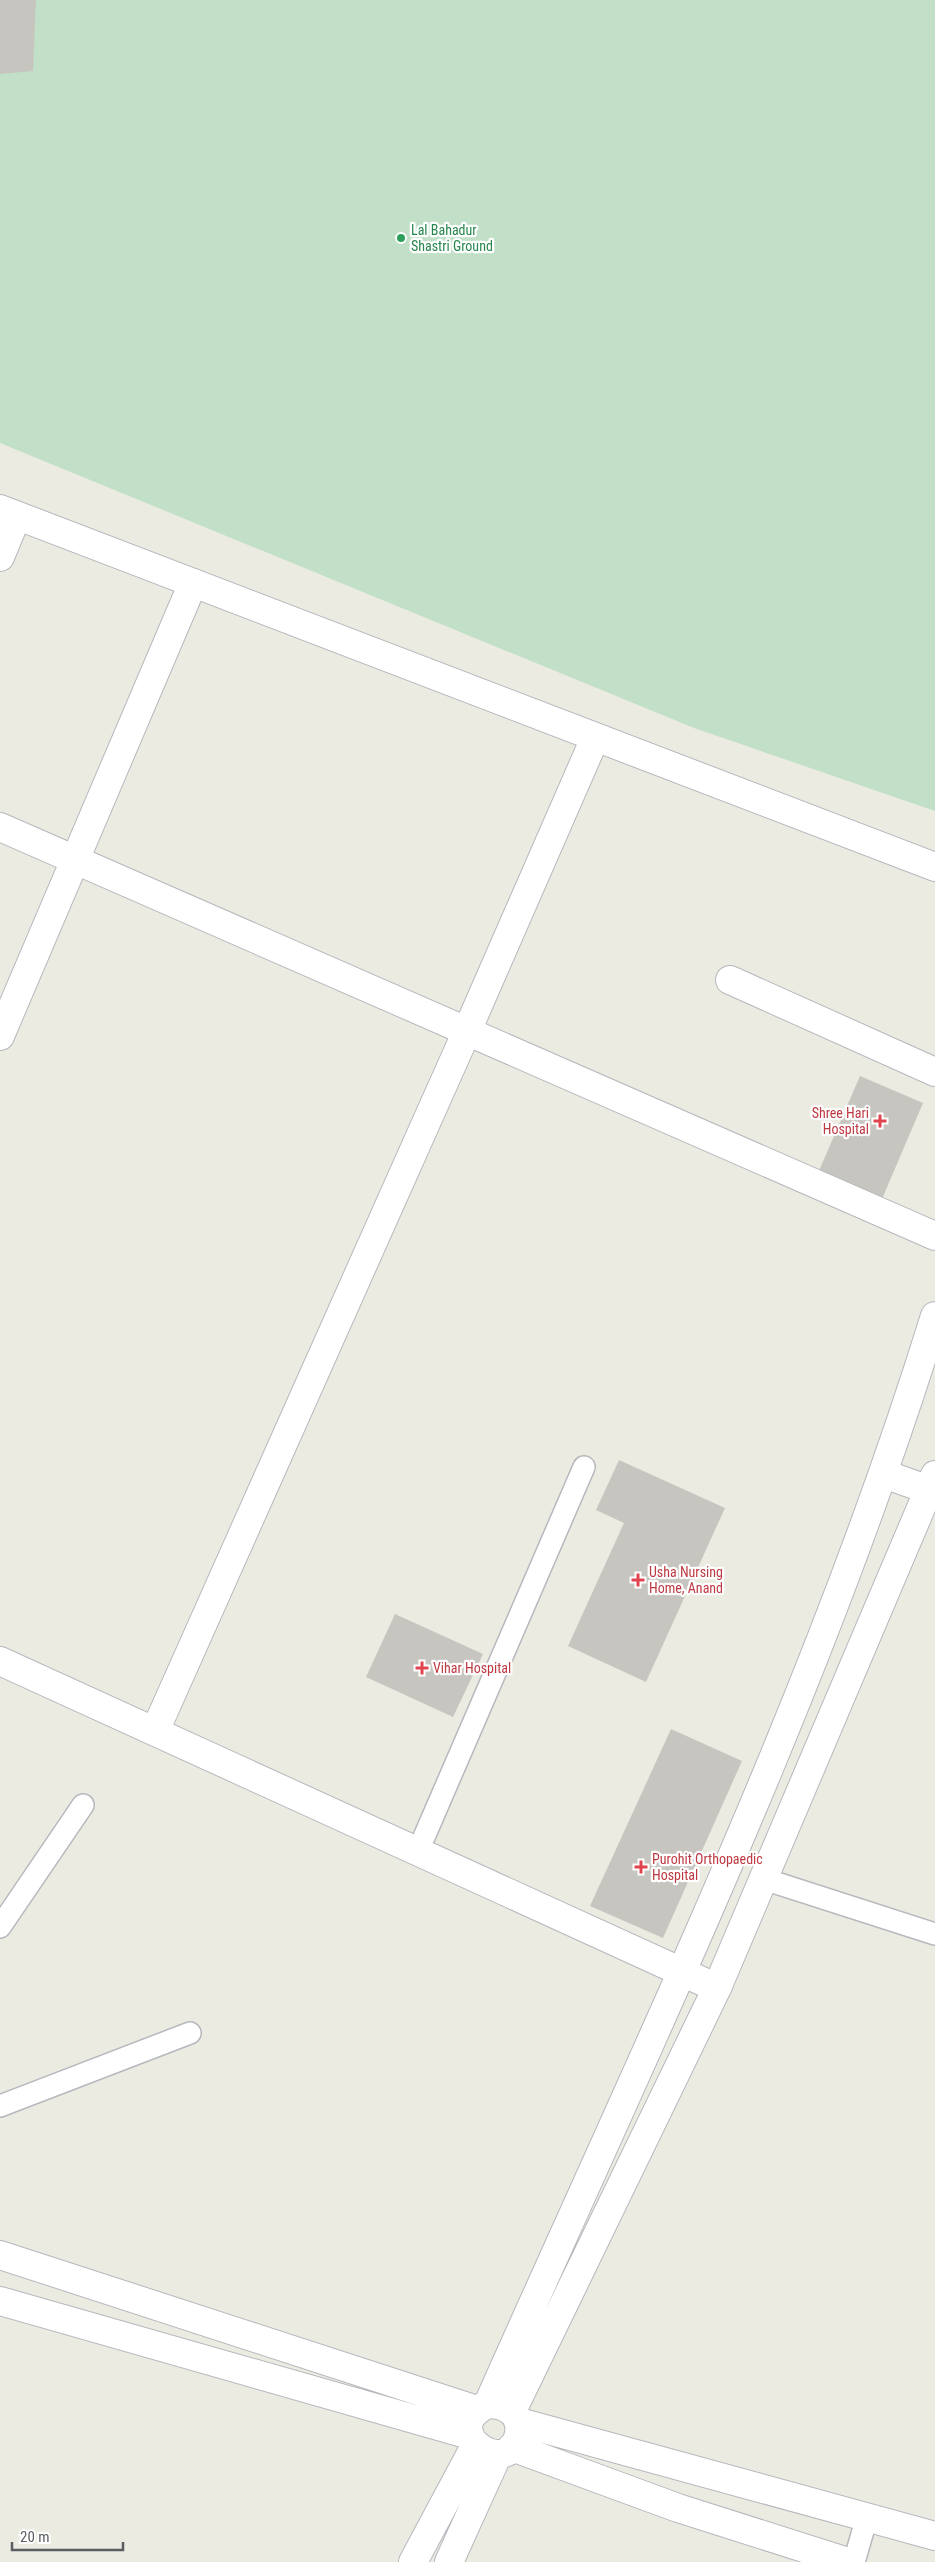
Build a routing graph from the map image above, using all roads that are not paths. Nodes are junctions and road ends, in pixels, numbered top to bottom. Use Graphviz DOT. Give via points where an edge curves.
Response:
graph roads {
  1 [pos="9,512"];
  2 [pos="0,557"];
  3 [pos="193,583"];
  4 [pos="595,738"];
  5 [pos="0,827"];
  6 [pos="75,860"];
  7 [pos="935,867"];
  8 [pos="730,980"];
  9 [pos="467,1031"];
  10 [pos="0,1036"];
  11 [pos="935,1072"];
  12 [pos="935,1236"];
  13 [pos="935,1316"];
  14 [pos="584,1467"];
  15 [pos="884,1474"];
  16 [pos="933,1486"];
  17 [pos="0,1661"];
  18 [pos="155,1731"];
  19 [pos="83,1805"];
  20 [pos="418,1851"];
  21 [pos="764,1879"];
  22 [pos="0,1927"];
  23 [pos="935,1934"];
  24 [pos="680,1971"];
  25 [pos="716,1988"];
  26 [pos="190,2033"];
  27 [pos="0,2106"];
  28 [pos="0,2255"];
  29 [pos="0,2301"];
  30 [pos="494,2429"];
  31 [pos="866,2517"];
  32 [pos="935,2536"];
  33 [pos="413,2562"];
  34 [pos="449,2562"];
  35 [pos="848,2562"];
  36 [pos="854,2562"];
  1 -- 2 [label="street"];
  1 -- 3 [label="street"];
  3 -- 4 [label="street"];
  3 -- 6 [label="street"];
  4 -- 7 [label="street"];
  4 -- 9 [label="street"];
  5 -- 6 [label="street"];
  6 -- 9 [label="street"];
  6 -- 10 [label="street"];
  8 -- 11 [label="street"];
  9 -- 12 [label="street"];
  9 -- 18 [label="street"];
  13 -- 15 [label="street"];
  14 -- 20 [label="lane"];
  15 -- 16 [label="street"];
  15 -- 24 [label="street" via="772,1765"];
  16 -- 21 [label="street"];
  17 -- 18 [label="street"];
  18 -- 20 [label="street"];
  19 -- 22 [label="lane"];
  20 -- 24 [label="street"];
  21 -- 23 [label="lane"];
  21 -- 25 [label="street"];
  24 -- 25 [label="street"];
  24 -- 30 [label="street"];
  25 -- 30 [label="street"];
  26 -- 27 [label="lane"];
  28 -- 30 [label="street"];
  29 -- 30 [label="street"];
  30 -- 31 [label="street"];
  30 -- 33 [label="street"];
  30 -- 34 [label="street"];
  30 -- 35 [label="street" via="678,2508"];
  31 -- 32 [label="street"];
  31 -- 36 [label="lane"];
}
